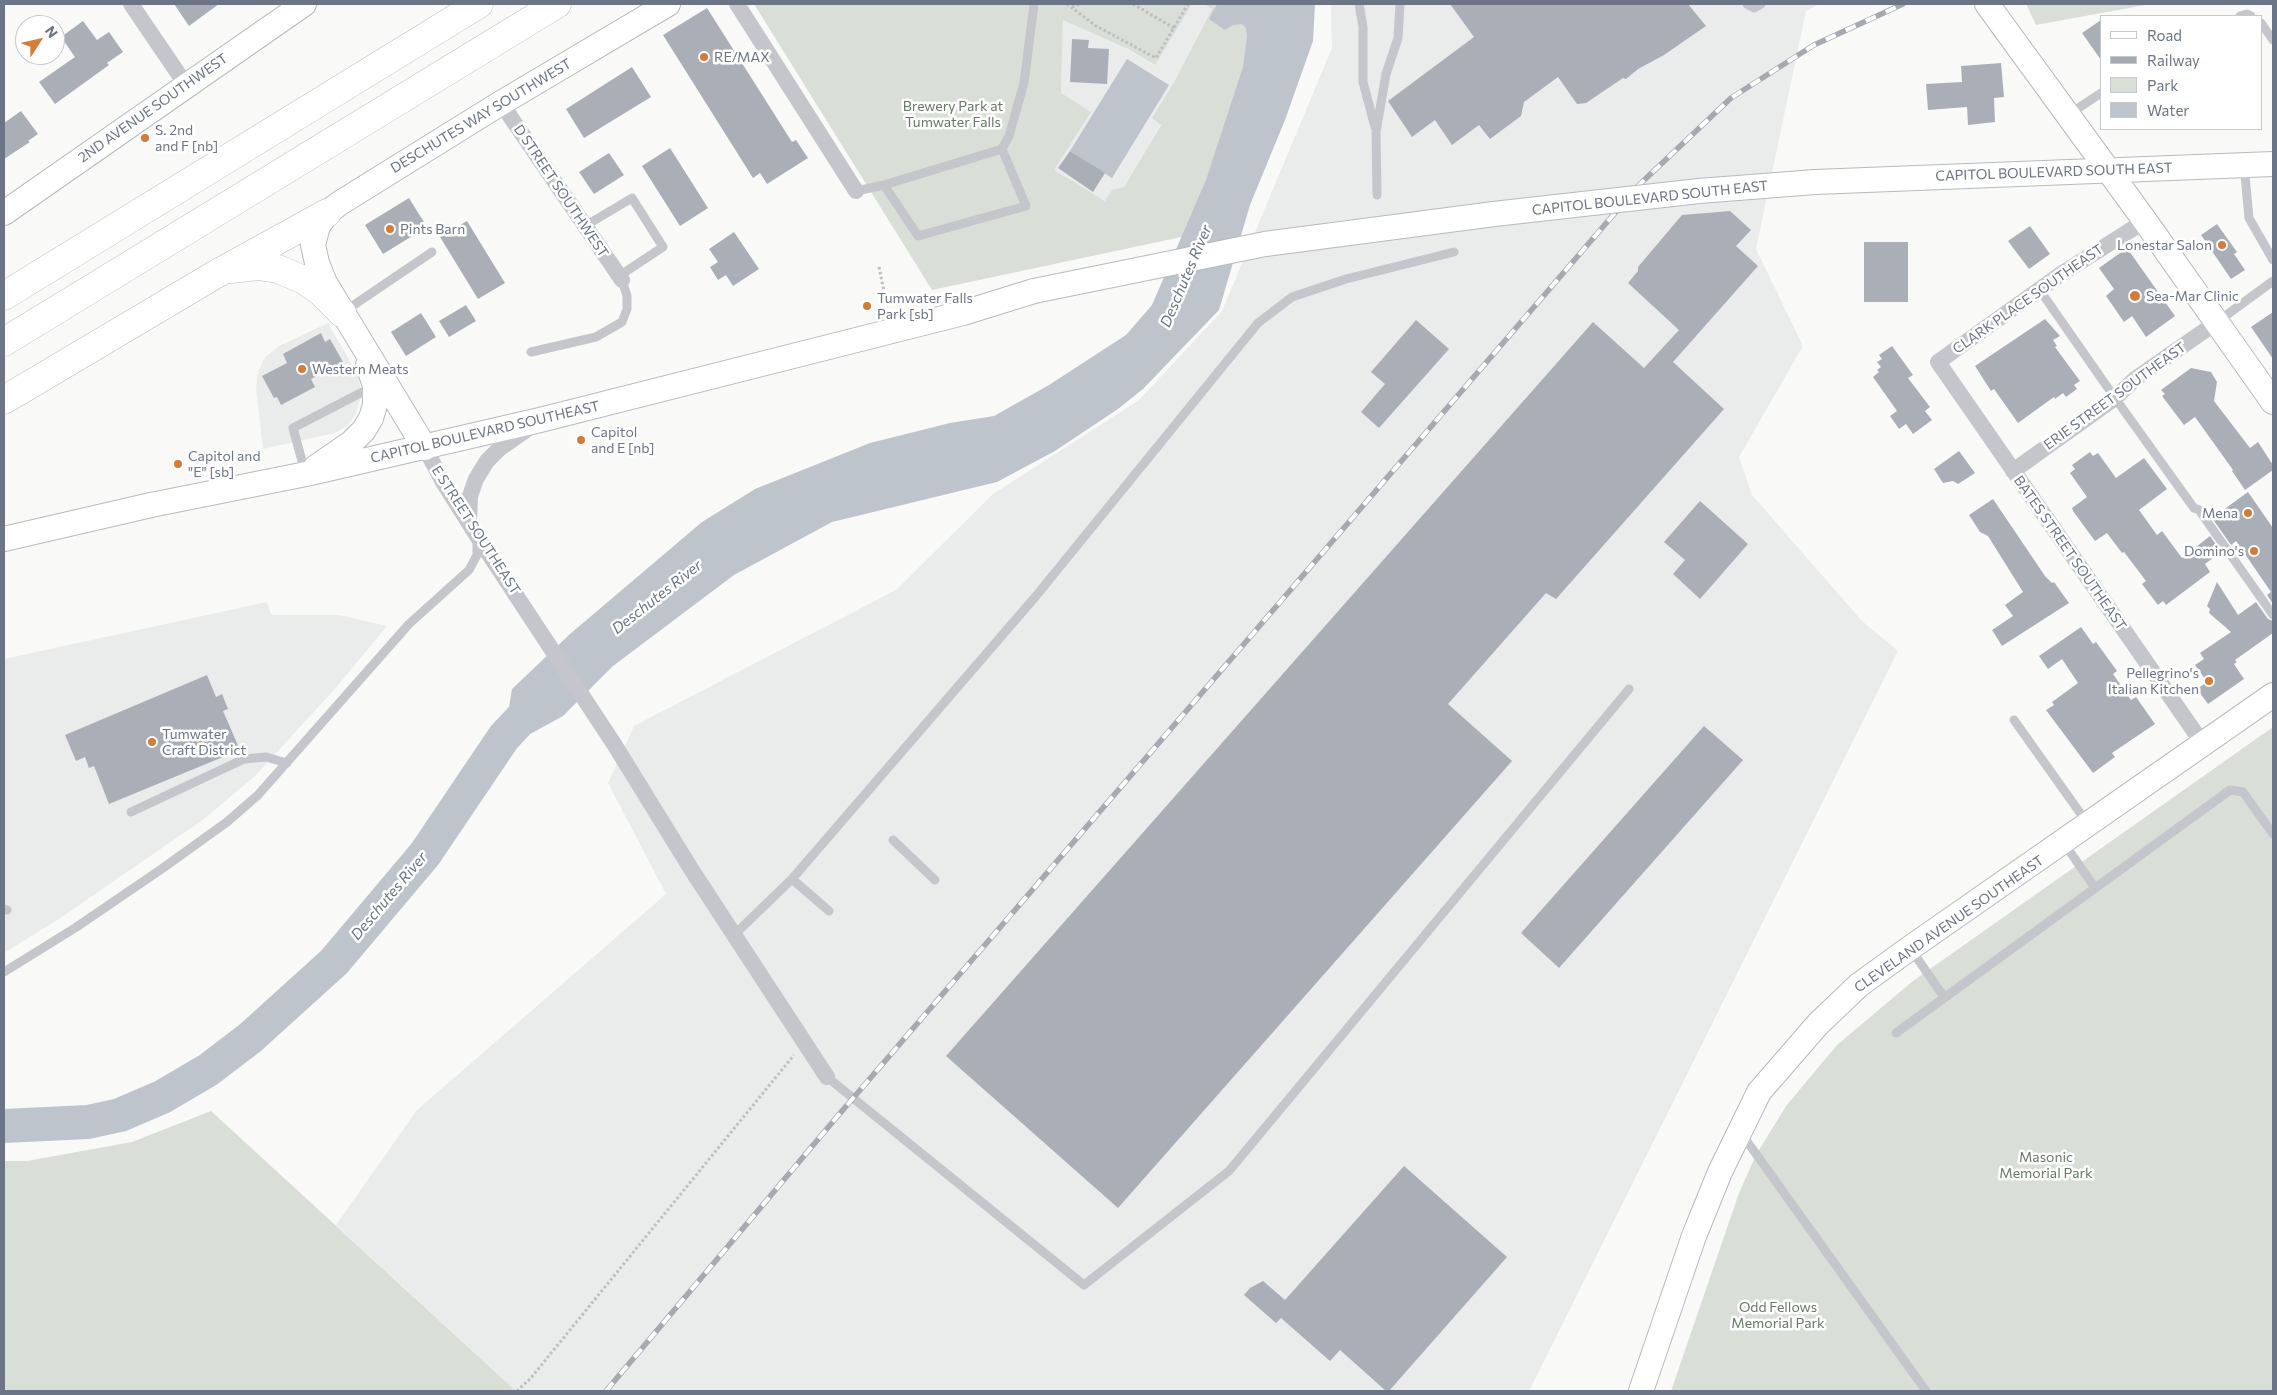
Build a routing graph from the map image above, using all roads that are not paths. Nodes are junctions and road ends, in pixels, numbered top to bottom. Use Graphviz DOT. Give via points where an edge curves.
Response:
graph roads {
  1 [pos="131,4"];
  2 [pos="304,4"];
  3 [pos="479,4"];
  4 [pos="557,4"];
  5 [pos="668,4"];
  6 [pos="737,4"];
  7 [pos="1034,4"];
  8 [pos="1359,4"];
  9 [pos="1400,4"];
  10 [pos="1747,4"];
  11 [pos="1761,4"];
  12 [pos="1987,4"];
  13 [pos="2262,24"];
  14 [pos="2273,40"];
  15 [pos="186,85"];
  16 [pos="2100,94"];
  17 [pos="501,103"];
  18 [pos="2068,115"];
  19 [pos="1376,132"];
  20 [pos="1002,149"];
  21 [pos="2273,164"];
  22 [pos="2244,165"];
  23 [pos="2108,170"];
  24 [pos="884,185"];
  25 [pos="856,191"];
  26 [pos="1377,195"];
  27 [pos="4,213"];
  28 [pos="327,213"];
  29 [pos="2145,221"];
  30 [pos="585,226"];
  31 [pos="432,252"];
  32 [pos="1454,252"];
  33 [pos="2273,260"];
  34 [pos="218,273"];
  35 [pos="620,278"];
  36 [pos="2273,281"];
  37 [pos="2039,289"];
  38 [pos="4,296"];
  39 [pos="342,313"];
  40 [pos="963,313"];
  41 [pos="2217,322"];
  42 [pos="4,342"];
  43 [pos="361,342"];
  44 [pos="531,352"];
  45 [pos="1938,362"];
  46 [pos="375,386"];
  47 [pos="2115,398"];
  48 [pos="4,400"];
  49 [pos="2273,402"];
  50 [pos="540,420"];
  51 [pos="425,448"];
  52 [pos="2013,471"];
  53 [pos="306,474"];
  54 [pos="473,529"];
  55 [pos="4,539"];
  56 [pos="2273,614"];
  57 [pos="1630,689"];
  58 [pos="2273,695"];
  59 [pos="2014,720"];
  60 [pos="2203,744"];
  61 [pos="287,763"];
  62 [pos="131,812"];
  63 [pos="2089,825"];
  64 [pos="2273,834"];
  65 [pos="892,840"];
  66 [pos="2063,842"];
  67 [pos="792,879"];
  68 [pos="934,880"];
  69 [pos="2095,888"];
  70 [pos="829,911"];
  71 [pos="734,935"];
  72 [pos="1910,948"];
  73 [pos="4,972"];
  74 [pos="1944,997"];
  75 [pos="1896,1033"];
  76 [pos="827,1078"];
  77 [pos="1740,1131"];
  78 [pos="1641,1391"];
  79 [pos="1926,1391"];
  1 -- 15 [label="street"];
  2 -- 15 [label="main road, 2ND AVENUE SOUTHWEST"];
  3 -- 38 [label="highway"];
  4 -- 42 [label="highway"];
  5 -- 17 [label="main road, DESCHUTES WAY SOUTHWEST"];
  6 -- 25 [label="street"];
  7 -- 20 [label="lane" via="1024,83 1012,128"];
  8 -- 19 [label="lane" via="1363,27 1364,82"];
  9 -- 19 [label="lane" via="1398,38 1386,74"];
  10 -- 11 [label="lane" via="1754,8"];
  12 -- 18 [label="main road"];
  13 -- 14 [label="lane"];
  15 -- 27 [label="main road, 2ND AVENUE SOUTHWEST"];
  16 -- 18 [label="lane"];
  17 -- 28 [label="main road, DESCHUTES WAY SOUTHWEST"];
  17 -- 30 [label="street, D STREET SOUTHWEST"];
  18 -- 23 [label="main road"];
  19 -- 26 [label="lane"];
  20 -- 24 [label="lane"];
  20 -- 24 [label="lane" via="1026,206 918,236"];
  21 -- 22 [label="main road, CAPITOL BOULEVARD SOUTH EAST"];
  22 -- 23 [label="main road, CAPITOL BOULEVARD SOUTH EAST"];
  22 -- 33 [label="lane" via="2249,218"];
  23 -- 29 [label="main road"];
  23 -- 40 [label="main road, CAPITOL BOULEVARD SOUTH EAST, bridge" via="1815,182 1699,191 1514,212 1265,244 1034,291"];
  24 -- 25 [label="lane"];
  28 -- 34 [label="highway"];
  28 -- 39 [label="main road, DESCHUTES WAY SOUTHWEST" via="318,226 313,245 324,284"];
  29 -- 37 [label="street, CLARK PLACE SOUTHEAST"];
  29 -- 41 [label="main road"];
  30 -- 35 [label="street, D STREET SOUTHWEST"];
  30 -- 35 [label="lane" via="632,198 663,247"];
  31 -- 39 [label="lane"];
  32 -- 67 [label="lane" via="1346,279 1292,298 1258,323 1036,596"];
  34 -- 39 [label="highway" via="237,267 278,269 304,280"];
  34 -- 48 [label="highway"];
  35 -- 44 [label="lane" via="627,296 622,322 596,337"];
  36 -- 41 [label="lane"];
  37 -- 45 [label="street, CLARK PLACE SOUTHEAST"];
  37 -- 47 [label="lane"];
  39 -- 43 [label="main road"];
  40 -- 50 [label="main road, CAPITOL BOULEVARD SOUTHEAST"];
  41 -- 47 [label="street, ERIE STREET SOUTHEAST" via="2135,379"];
  41 -- 49 [label="main road"];
  43 -- 46 [label="main road"];
  43 -- 51 [label="main road"];
  45 -- 52 [label="street, BATES STREET SOUTHEAST"];
  46 -- 53 [label="main road" via="376,405 364,430"];
  46 -- 53 [label="lane" via="293,428"];
  47 -- 52 [label="street, ERIE STREET SOUTHEAST"];
  47 -- 56 [label="lane"];
  50 -- 51 [label="main road, CAPITOL BOULEVARD SOUTHEAST"];
  50 -- 54 [label="street" via="486,461 470,496"];
  51 -- 53 [label="main road, CAPITOL BOULEVARD SOUTHEAST"];
  51 -- 54 [label="street, E STREET SOUTHEAST"];
  52 -- 60 [label="street, BATES STREET SOUTHEAST"];
  53 -- 55 [label="main road, CAPITOL BOULEVARD SOUTHEAST"];
  54 -- 61 [label="lane" via="477,555 469,570 397,637"];
  54 -- 71 [label="street, E STREET SOUTHEAST"];
  57 -- 76 [label="lane" via="1229,1171 1084,1284"];
  58 -- 60 [label="main road, CLEVELAND AVENUE SOUTHEAST"];
  59 -- 63 [label="lane"];
  60 -- 63 [label="main road, CLEVELAND AVENUE SOUTHEAST"];
  61 -- 62 [label="lane" via="266,757 244,759"];
  61 -- 73 [label="lane" via="227,822 75,928"];
  63 -- 66 [label="main road, CLEVELAND AVENUE SOUTHEAST"];
  64 -- 69 [label="lane" via="2243,792 2230,790"];
  65 -- 68 [label="lane"];
  66 -- 69 [label="lane"];
  66 -- 72 [label="main road, CLEVELAND AVENUE SOUTHEAST"];
  67 -- 70 [label="lane"];
  67 -- 71 [label="lane"];
  69 -- 74 [label="lane"];
  71 -- 76 [label="street, E STREET SOUTHEAST"];
  72 -- 74 [label="lane"];
  72 -- 77 [label="main road, CLEVELAND AVENUE SOUTHEAST" via="1859,985 1818,1024 1759,1092"];
  74 -- 75 [label="lane"];
  77 -- 78 [label="main road, CLEVELAND AVENUE SOUTHEAST" via="1694,1236"];
  77 -- 79 [label="lane"];
}
